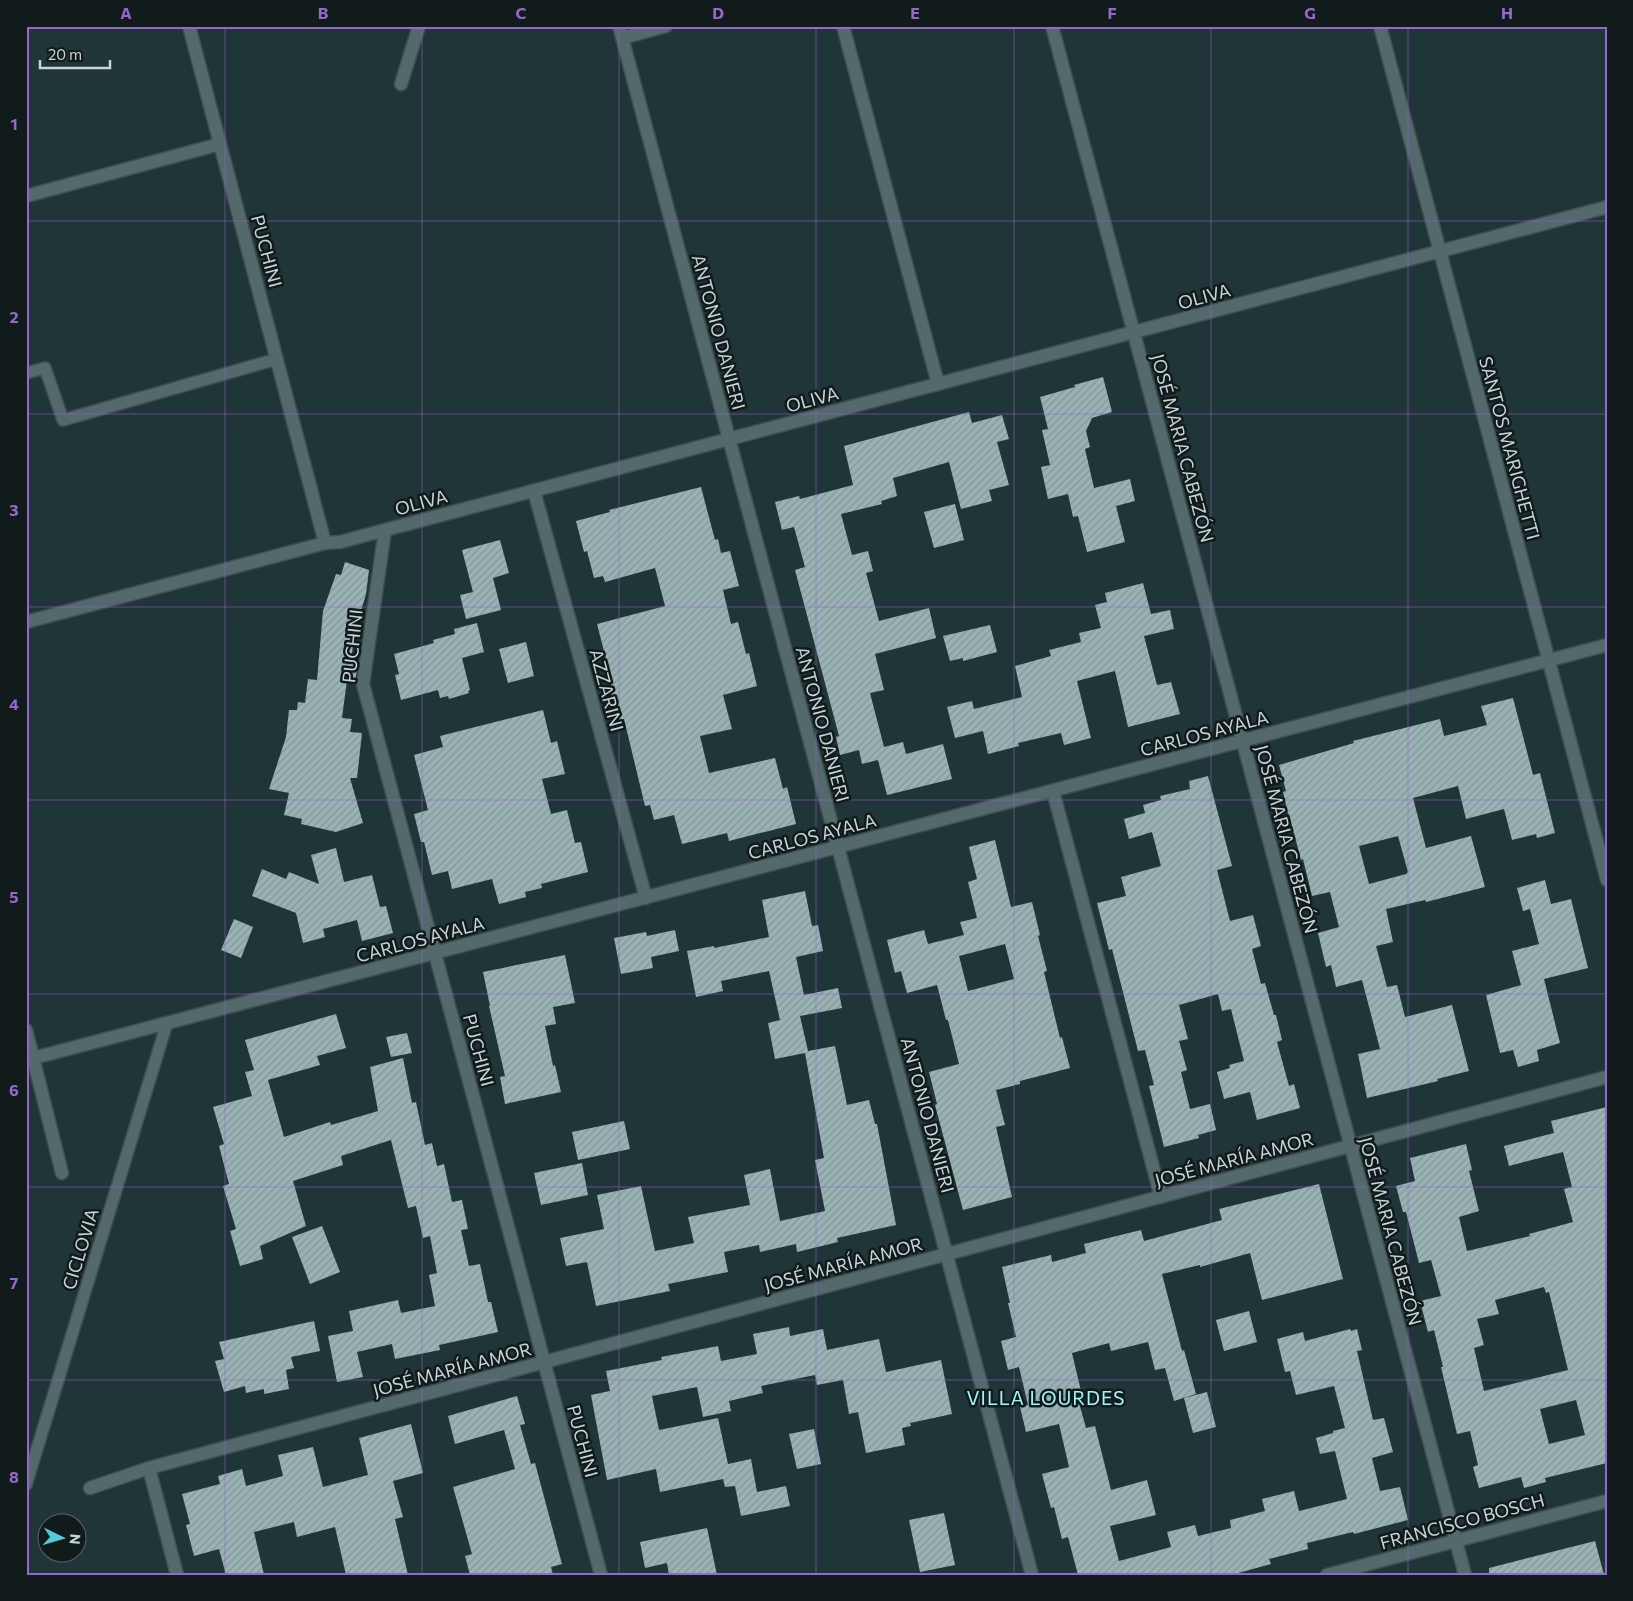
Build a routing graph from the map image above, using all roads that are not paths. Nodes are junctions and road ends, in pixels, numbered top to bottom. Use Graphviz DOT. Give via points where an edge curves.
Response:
graph roads {
  1 [pos="189,26"];
  2 [pos="419,26"];
  3 [pos="666,26"];
  4 [pos="843,26"];
  5 [pos="1052,26"];
  6 [pos="1380,26"];
  7 [pos="621,32"];
  8 [pos="401,84"];
  9 [pos="220,144"];
  10 [pos="26,196"];
  11 [pos="1607,207"];
  12 [pos="1440,251"];
  13 [pos="1134,332"];
  14 [pos="277,359"];
  15 [pos="26,373"];
  16 [pos="938,384"];
  17 [pos="730,439"];
  18 [pos="534,491"];
  19 [pos="386,530"];
  20 [pos="325,543"];
  21 [pos="26,622"];
  22 [pos="1607,645"];
  23 [pos="1549,661"];
  24 [pos="1243,741"];
  25 [pos="1053,791"];
  26 [pos="838,847"];
  27 [pos="1607,880"];
  28 [pos="646,898"];
  29 [pos="435,953"];
  30 [pos="167,1023"];
  31 [pos="26,1030"];
  32 [pos="30,1059"];
  33 [pos="1607,1077"];
  34 [pos="1350,1146"];
  35 [pos="62,1173"];
  36 [pos="1161,1197"];
  37 [pos="947,1254"];
  38 [pos="544,1362"];
  39 [pos="149,1468"];
  40 [pos="26,1485"];
  41 [pos="90,1488"];
  42 [pos="1607,1501"];
  43 [pos="1456,1541"];
  44 [pos="177,1575"];
  45 [pos="601,1575"];
  46 [pos="1032,1575"];
  47 [pos="1326,1575"];
  48 [pos="1465,1575"];
  1 -- 9 [label="street, PUCHINI"];
  2 -- 8 [label="street"];
  3 -- 7 [label="street"];
  4 -- 16 [label="street"];
  5 -- 13 [label="street, JOSÉ MARIA CABEZÓN"];
  6 -- 12 [label="street, SANTOS MARIGHETTI"];
  7 -- 17 [label="street, ANTONIO DANIERI"];
  9 -- 10 [label="street"];
  9 -- 14 [label="street, PUCHINI"];
  11 -- 12 [label="street, OLIVA"];
  12 -- 13 [label="street, OLIVA"];
  12 -- 23 [label="street, SANTOS MARIGHETTI"];
  13 -- 16 [label="street, OLIVA"];
  13 -- 24 [label="street, JOSÉ MARIA CABEZÓN"];
  14 -- 15 [label="lane" via="62,420 45,368"];
  14 -- 20 [label="street, PUCHINI"];
  16 -- 17 [label="street, OLIVA"];
  17 -- 18 [label="street, OLIVA"];
  17 -- 26 [label="street, ANTONIO DANIERI"];
  18 -- 19 [label="street, OLIVA"];
  18 -- 28 [label="street, AZZARINI"];
  19 -- 20 [label="street, OLIVA"];
  19 -- 29 [label="street, PUCHINI" via="363,684"];
  20 -- 21 [label="street, OLIVA"];
  22 -- 23 [label="street, CARLOS AYALA"];
  23 -- 24 [label="street, CARLOS AYALA"];
  23 -- 27 [label="street, SANTOS MARIGHETTI"];
  24 -- 25 [label="street, CARLOS AYALA"];
  24 -- 34 [label="street, JOSÉ MARIA CABEZÓN"];
  25 -- 26 [label="street, CARLOS AYALA"];
  25 -- 36 [label="street"];
  26 -- 28 [label="street, CARLOS AYALA"];
  26 -- 37 [label="street, ANTONIO DANIERI"];
  28 -- 29 [label="street, CARLOS AYALA"];
  29 -- 30 [label="street, CARLOS AYALA"];
  29 -- 38 [label="street, PUCHINI"];
  30 -- 32 [label="street, CARLOS AYALA"];
  30 -- 40 [label="lane, CICLOVIA"];
  31 -- 32 [label="street"];
  32 -- 35 [label="street"];
  33 -- 34 [label="street, JOSÉ MARÍA AMOR"];
  34 -- 36 [label="street, JOSÉ MARÍA AMOR"];
  34 -- 43 [label="street, JOSÉ MARIA CABEZÓN"];
  36 -- 37 [label="street, JOSÉ MARÍA AMOR"];
  37 -- 38 [label="street, JOSÉ MARÍA AMOR"];
  37 -- 46 [label="street, ANTONIO DANIERI"];
  38 -- 39 [label="street, JOSÉ MARÍA AMOR"];
  38 -- 45 [label="street, PUCHINI"];
  39 -- 41 [label="street, JOSÉ MARÍA AMOR"];
  39 -- 44 [label="street"];
  42 -- 43 [label="street, FRANCISCO BOSCH"];
  43 -- 47 [label="street, FRANCISCO BOSCH"];
  43 -- 48 [label="street, JOSÉ MARIA CABEZÓN"];
}
